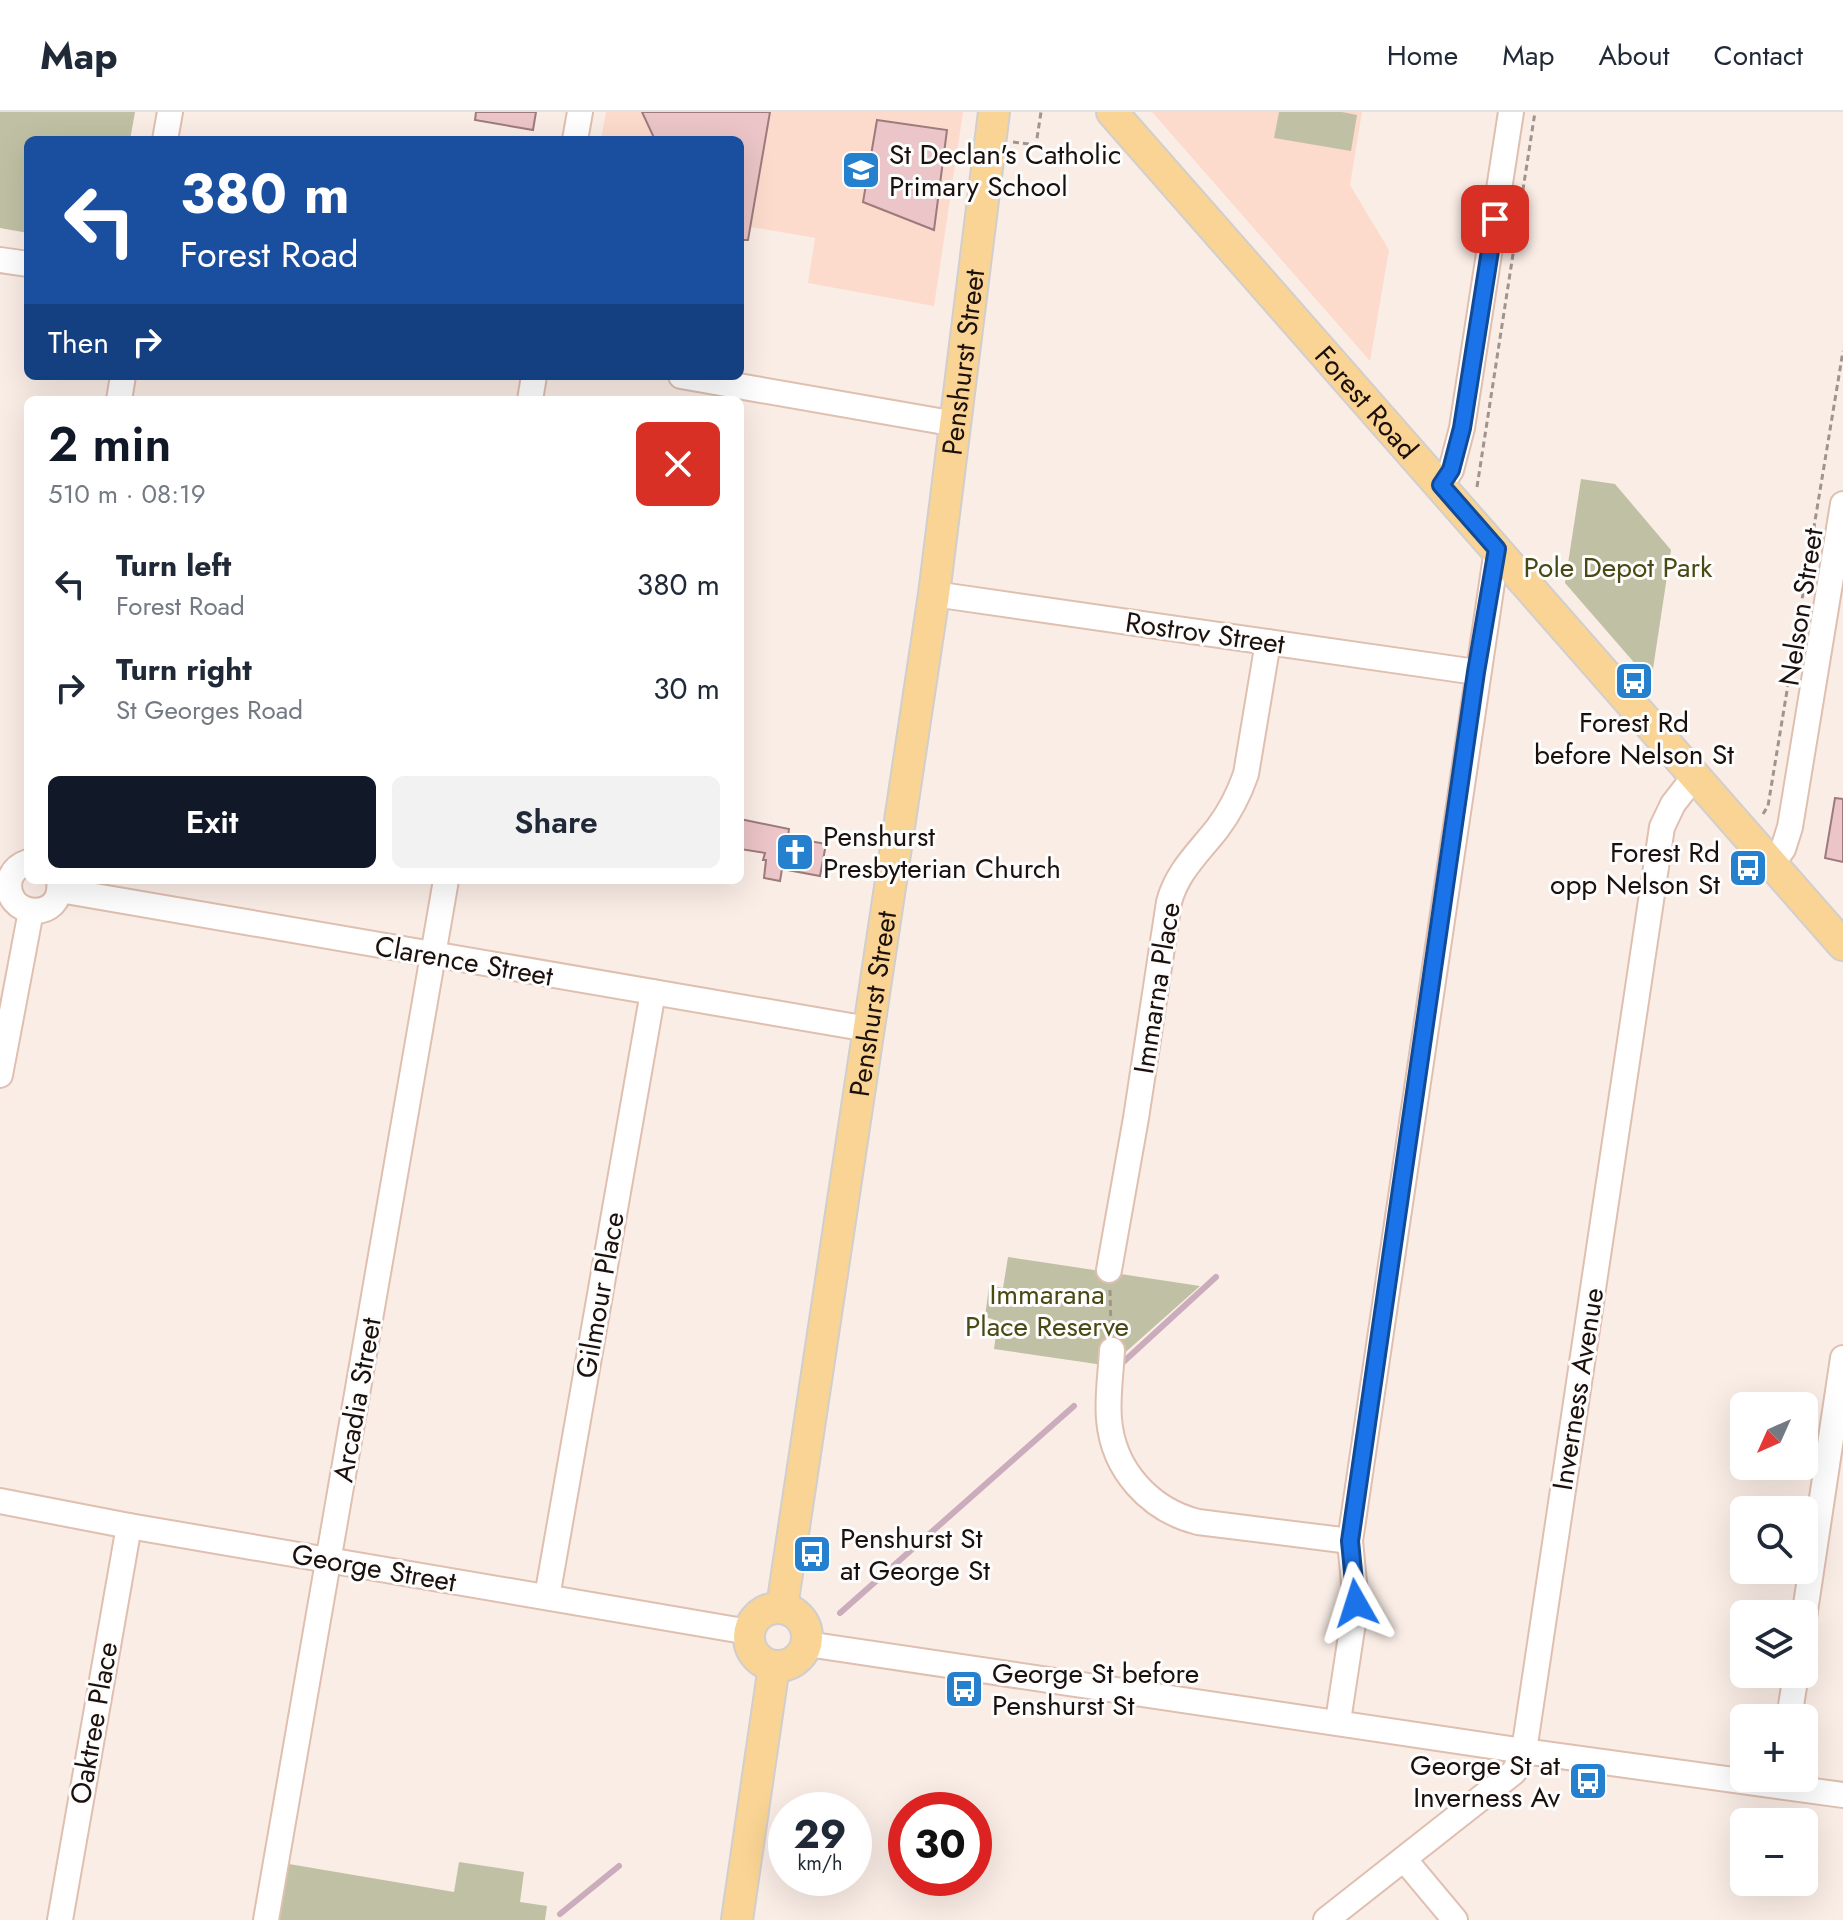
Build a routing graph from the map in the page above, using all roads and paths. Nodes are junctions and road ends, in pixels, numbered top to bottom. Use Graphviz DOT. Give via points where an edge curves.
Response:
graph roads {
  1 [pos="170,112"];
  2 [pos="580,112"];
  3 [pos="994,112"];
  4 [pos="1041,112"];
  5 [pos="1112,112"];
  6 [pos="1511,112"];
  7 [pos="1535,112"];
  8 [pos="166,136"];
  9 [pos="576,136"];
  10 [pos="1008,141"];
  11 [pos="0,260"];
  12 [pos="24,263"];
  13 [pos="1843,351"];
  14 [pos="704,380"];
  15 [pos="956,424"];
  16 [pos="1441,485"];
  17 [pos="1477,487"];
  18 [pos="1843,504"];
  19 [pos="1497,549"];
  20 [pos="934,594"];
  21 [pos="1268,642"];
  22 [pos="1476,672"];
  23 [pos="1694,777"];
  24 [pos="1763,814"];
  25 [pos="24,864"];
  26 [pos="1772,864"];
  27 [pos="5,881"];
  28 [pos="445,884"];
  29 [pos="60,885"];
  30 [pos="31,911"];
  31 [pos="1843,945"];
  32 [pos="433,956"];
  33 [pos="653,992"];
  34 [pos="868,1029"];
  35 [pos="0,1075"];
  36 [pos="1109,1270"];
  37 [pos="1112,1350"];
  38 [pos="1843,1358"];
  39 [pos="0,1501"];
  40 [pos="129,1526"];
  41 [pos="1350,1541"];
  42 [pos="330,1561"];
  43 [pos="547,1597"];
  44 [pos="1807,1600"];
  45 [pos="782,1607"];
  46 [pos="749,1632"];
  47 [pos="807,1644"];
  48 [pos="774,1666"];
  49 [pos="1338,1721"];
  50 [pos="1524,1751"];
  51 [pos="1730,1776"];
  52 [pos="1818,1790"];
  53 [pos="1843,1795"];
  54 [pos="1404,1859"];
  55 [pos="60,1920"];
  56 [pos="266,1920"];
  57 [pos="737,1920"];
  58 [pos="1326,1920"];
  59 [pos="1455,1920"];
  1 -- 8 [label="street"];
  2 -- 9 [label="street"];
  3 -- 15 [label="main road, Penshurst Street"];
  4 -- 10 [label="path" via="1036,145"];
  5 -- 16 [label="main road, Forest Road"];
  6 -- 16 [label="street" via="1462,428 1451,470"];
  7 -- 17 [label="path"];
  11 -- 12 [label="street"];
  13 -- 24 [label="path, Nelson Street"];
  14 -- 15 [label="street"];
  15 -- 20 [label="main road, Penshurst Street"];
  16 -- 19 [label="main road, Forest Road"];
  18 -- 26 [label="street, Nelson Street" via="1790,827"];
  19 -- 22 [label="street"];
  19 -- 23 [label="main road, Forest Road"];
  20 -- 21 [label="street, Rostrov Street"];
  20 -- 34 [label="main road, Penshurst Street"];
  21 -- 22 [label="street, Rostrov Street"];
  21 -- 36 [label="street, Immarna Place" via="1241,788 1172,892"];
  22 -- 41 [label="street"];
  23 -- 26 [label="main road, Forest Road"];
  23 -- 50 [label="street, Inverness Avenue" via="1662,827"];
  25 -- 27 [label="street"];
  26 -- 31 [label="main road, Forest Road"];
  27 -- 30 [label="street" via="12,898"];
  28 -- 32 [label="street, Arcadia Street"];
  29 -- 30 [label="street" via="58,898 46,909"];
  29 -- 32 [label="street, Clarence Street"];
  30 -- 35 [label="street"];
  32 -- 33 [label="street, Clarence Street"];
  32 -- 42 [label="street, Arcadia Street"];
  33 -- 34 [label="street, Clarence Street"];
  33 -- 43 [label="street, Gilmour Place"];
  34 -- 45 [label="main road, Penshurst Street"];
  36 -- 37 [label="path"];
  37 -- 41 [label="street" via="1109,1420 1114,1442 1130,1476 1154,1503 1198,1522"];
  38 -- 44 [label="street"];
  39 -- 40 [label="street, George Street"];
  40 -- 42 [label="street, George Street"];
  40 -- 55 [label="street, Oaktree Place"];
  41 -- 49 [label="street" via="1356,1603"];
  42 -- 43 [label="street, George Street"];
  42 -- 56 [label="street, Arcadia Street"];
  43 -- 46 [label="street, George Street"];
  45 -- 46 [label="main road" via="764,1611"];
  45 -- 47 [label="main road" via="805,1624"];
  46 -- 48 [label="main road" via="752,1650"];
  47 -- 48 [label="main road" via="799,1659"];
  47 -- 49 [label="street"];
  48 -- 57 [label="main road"];
  49 -- 50 [label="street"];
  50 -- 51 [label="street"];
  50 -- 54 [label="street, Inverness Avenue" via="1514,1772"];
  52 -- 53 [label="street"];
  54 -- 58 [label="street, Inverness Avenue"];
  54 -- 59 [label="street"];
}
